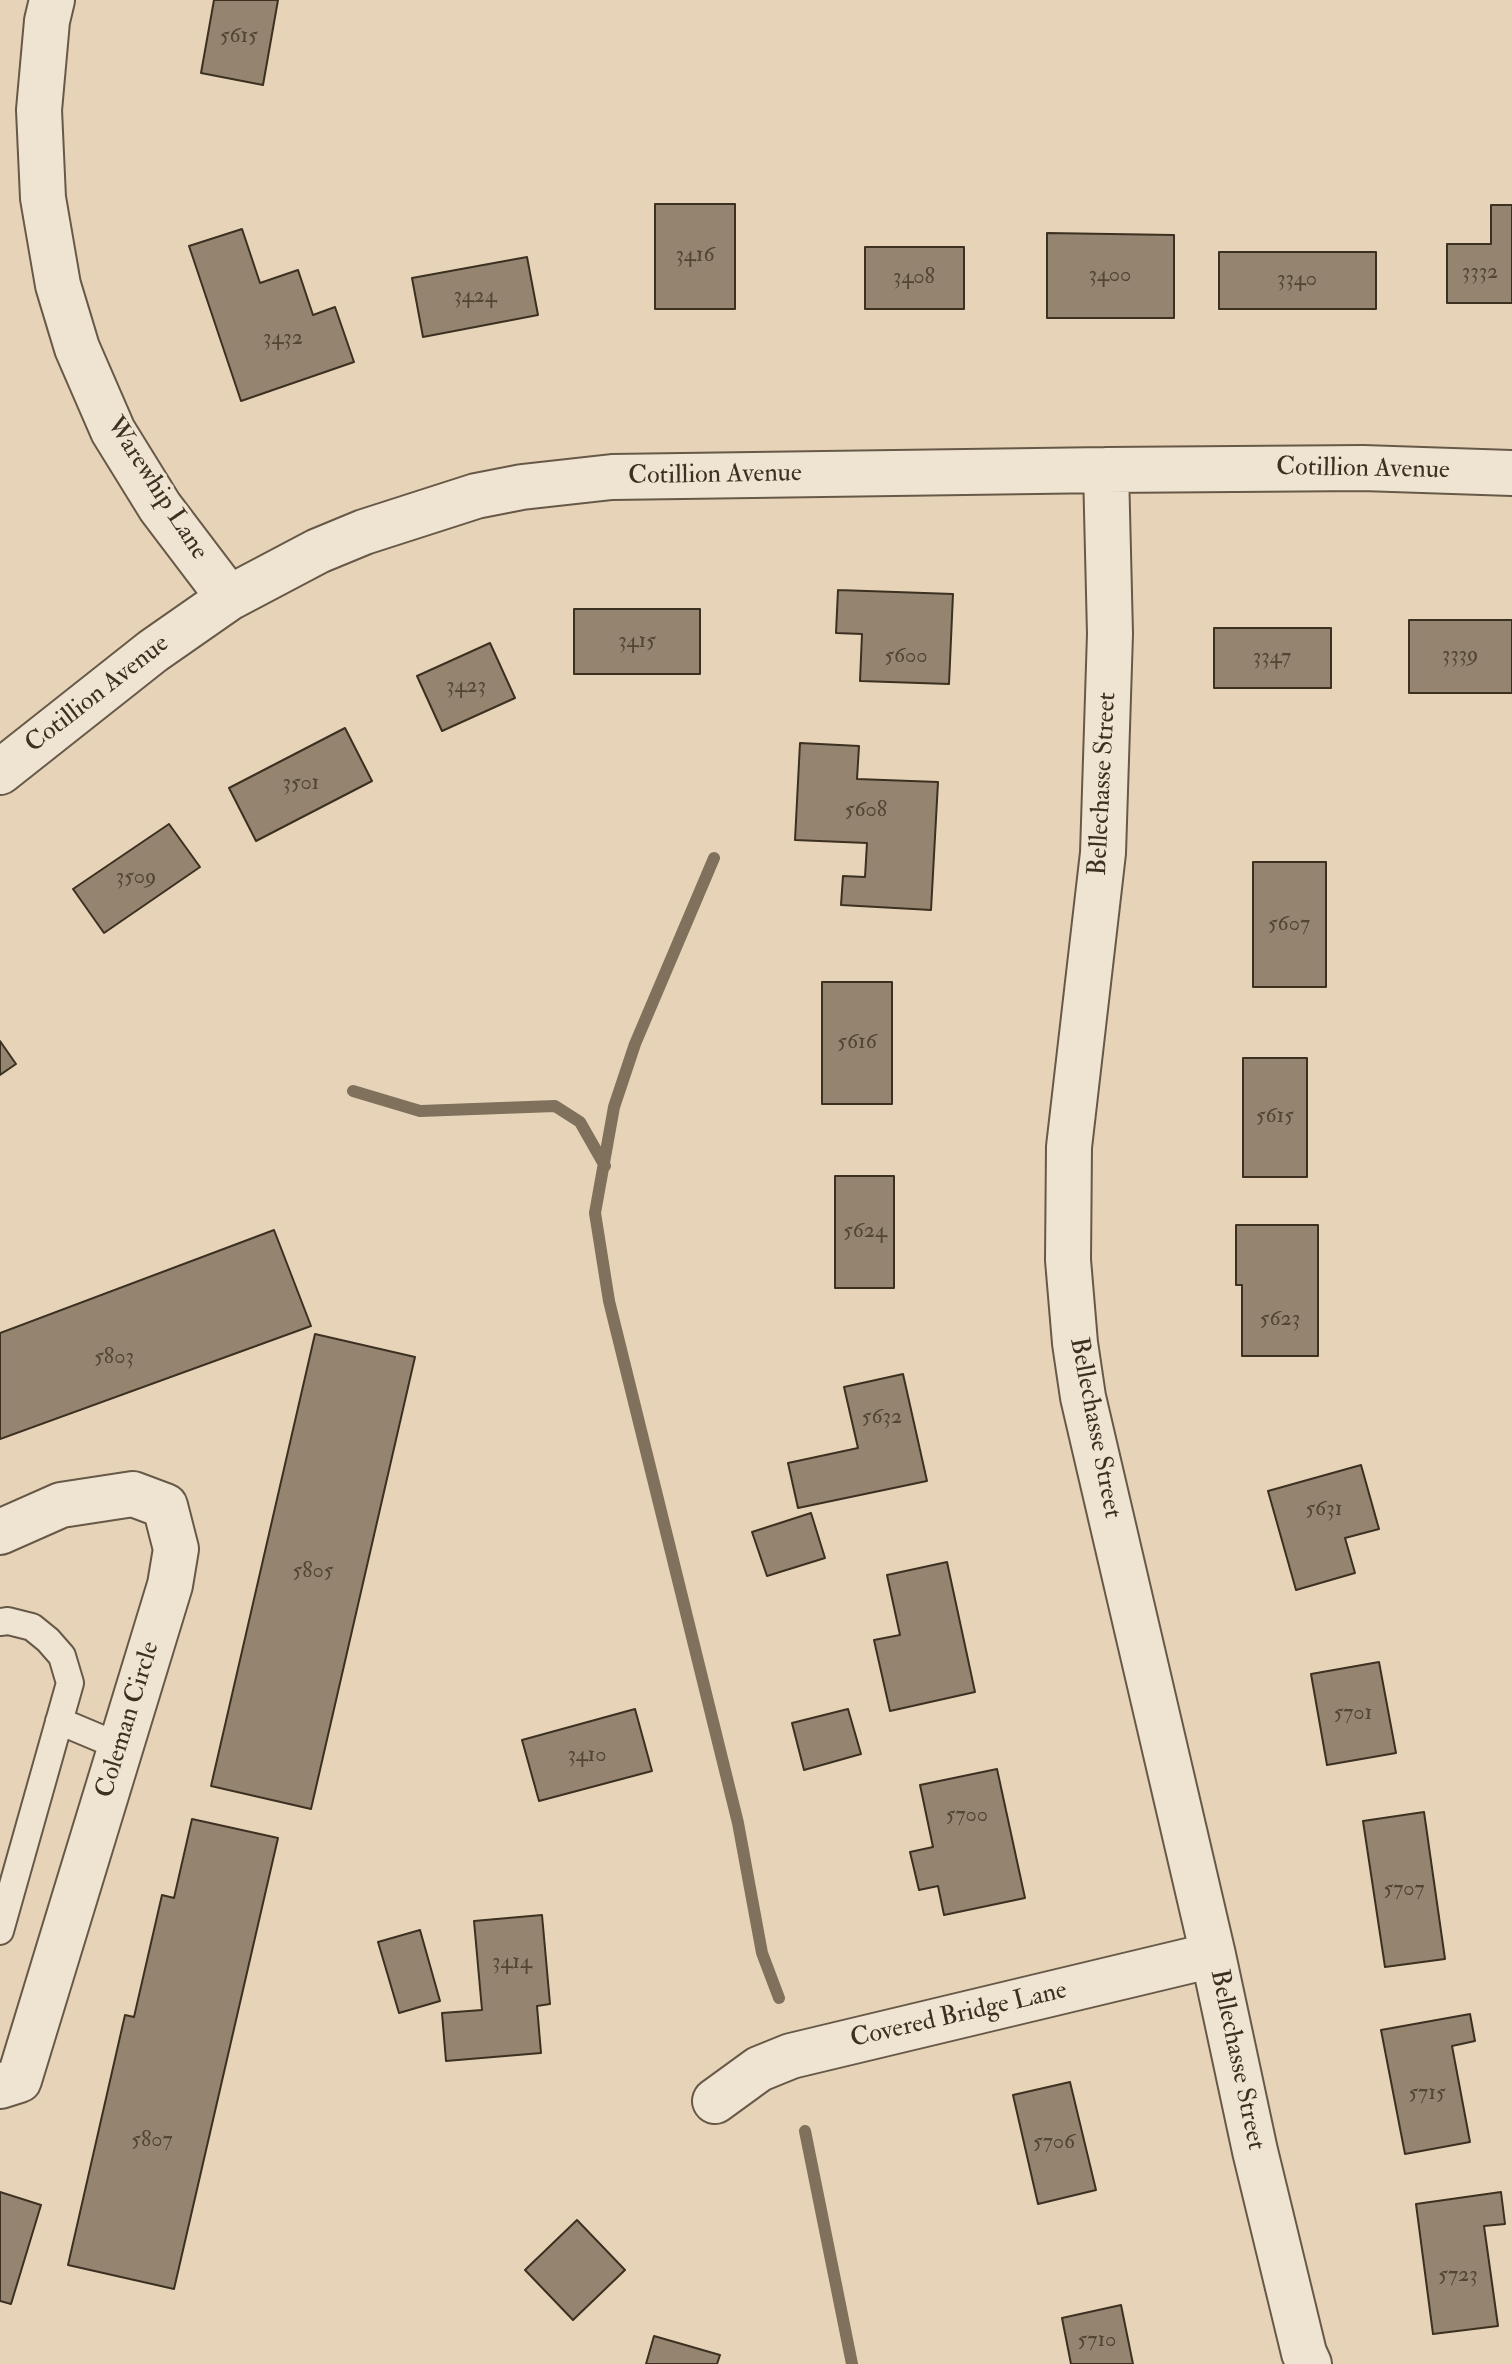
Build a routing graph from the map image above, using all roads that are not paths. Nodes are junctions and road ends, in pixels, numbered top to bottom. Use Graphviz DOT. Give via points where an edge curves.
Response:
graph roads {
  1 [pos="52,0"];
  2 [pos="1106,470"];
  3 [pos="1512,473"];
  4 [pos="229,598"];
  5 [pos="0,772"];
  6 [pos="0,1532"];
  7 [pos="0,1622"];
  8 [pos="59,1721"];
  9 [pos="121,1747"];
  10 [pos="0,1931"];
  11 [pos="1213,1955"];
  12 [pos="0,2086"];
  13 [pos="715,2101"];
  14 [pos="1309,2364"];
  1 -- 4 [label="street, Warewhip Lane" via="39,110 43,198 58,285 77,348 113,431 160,507"];
  2 -- 3 [label="street, Cotillion Avenue"];
  2 -- 4 [label="street, Cotillion Avenue" via="612,477 522,487 364,532"];
  2 -- 11 [label="street, Bellechasse Street" via="1107,775 1102,869 1069,1147 1068,1260 1083,1397"];
  4 -- 5 [label="street, Cotillion Avenue"];
  6 -- 9 [label="street, Coleman Circle" via="61,1505 104,1498 133,1494 165,1506 176,1549 170,1585"];
  7 -- 8 [label="lane" via="32,1627 62,1656 70,1683"];
  8 -- 9 [label="lane"];
  8 -- 10 [label="lane"];
  9 -- 12 [label="street, Coleman Circle" via="19,2080"];
  11 -- 13 [label="street, Covered Bridge Lane" via="791,2056 759,2069"];
  11 -- 14 [label="street, Bellechasse Street"];
}
